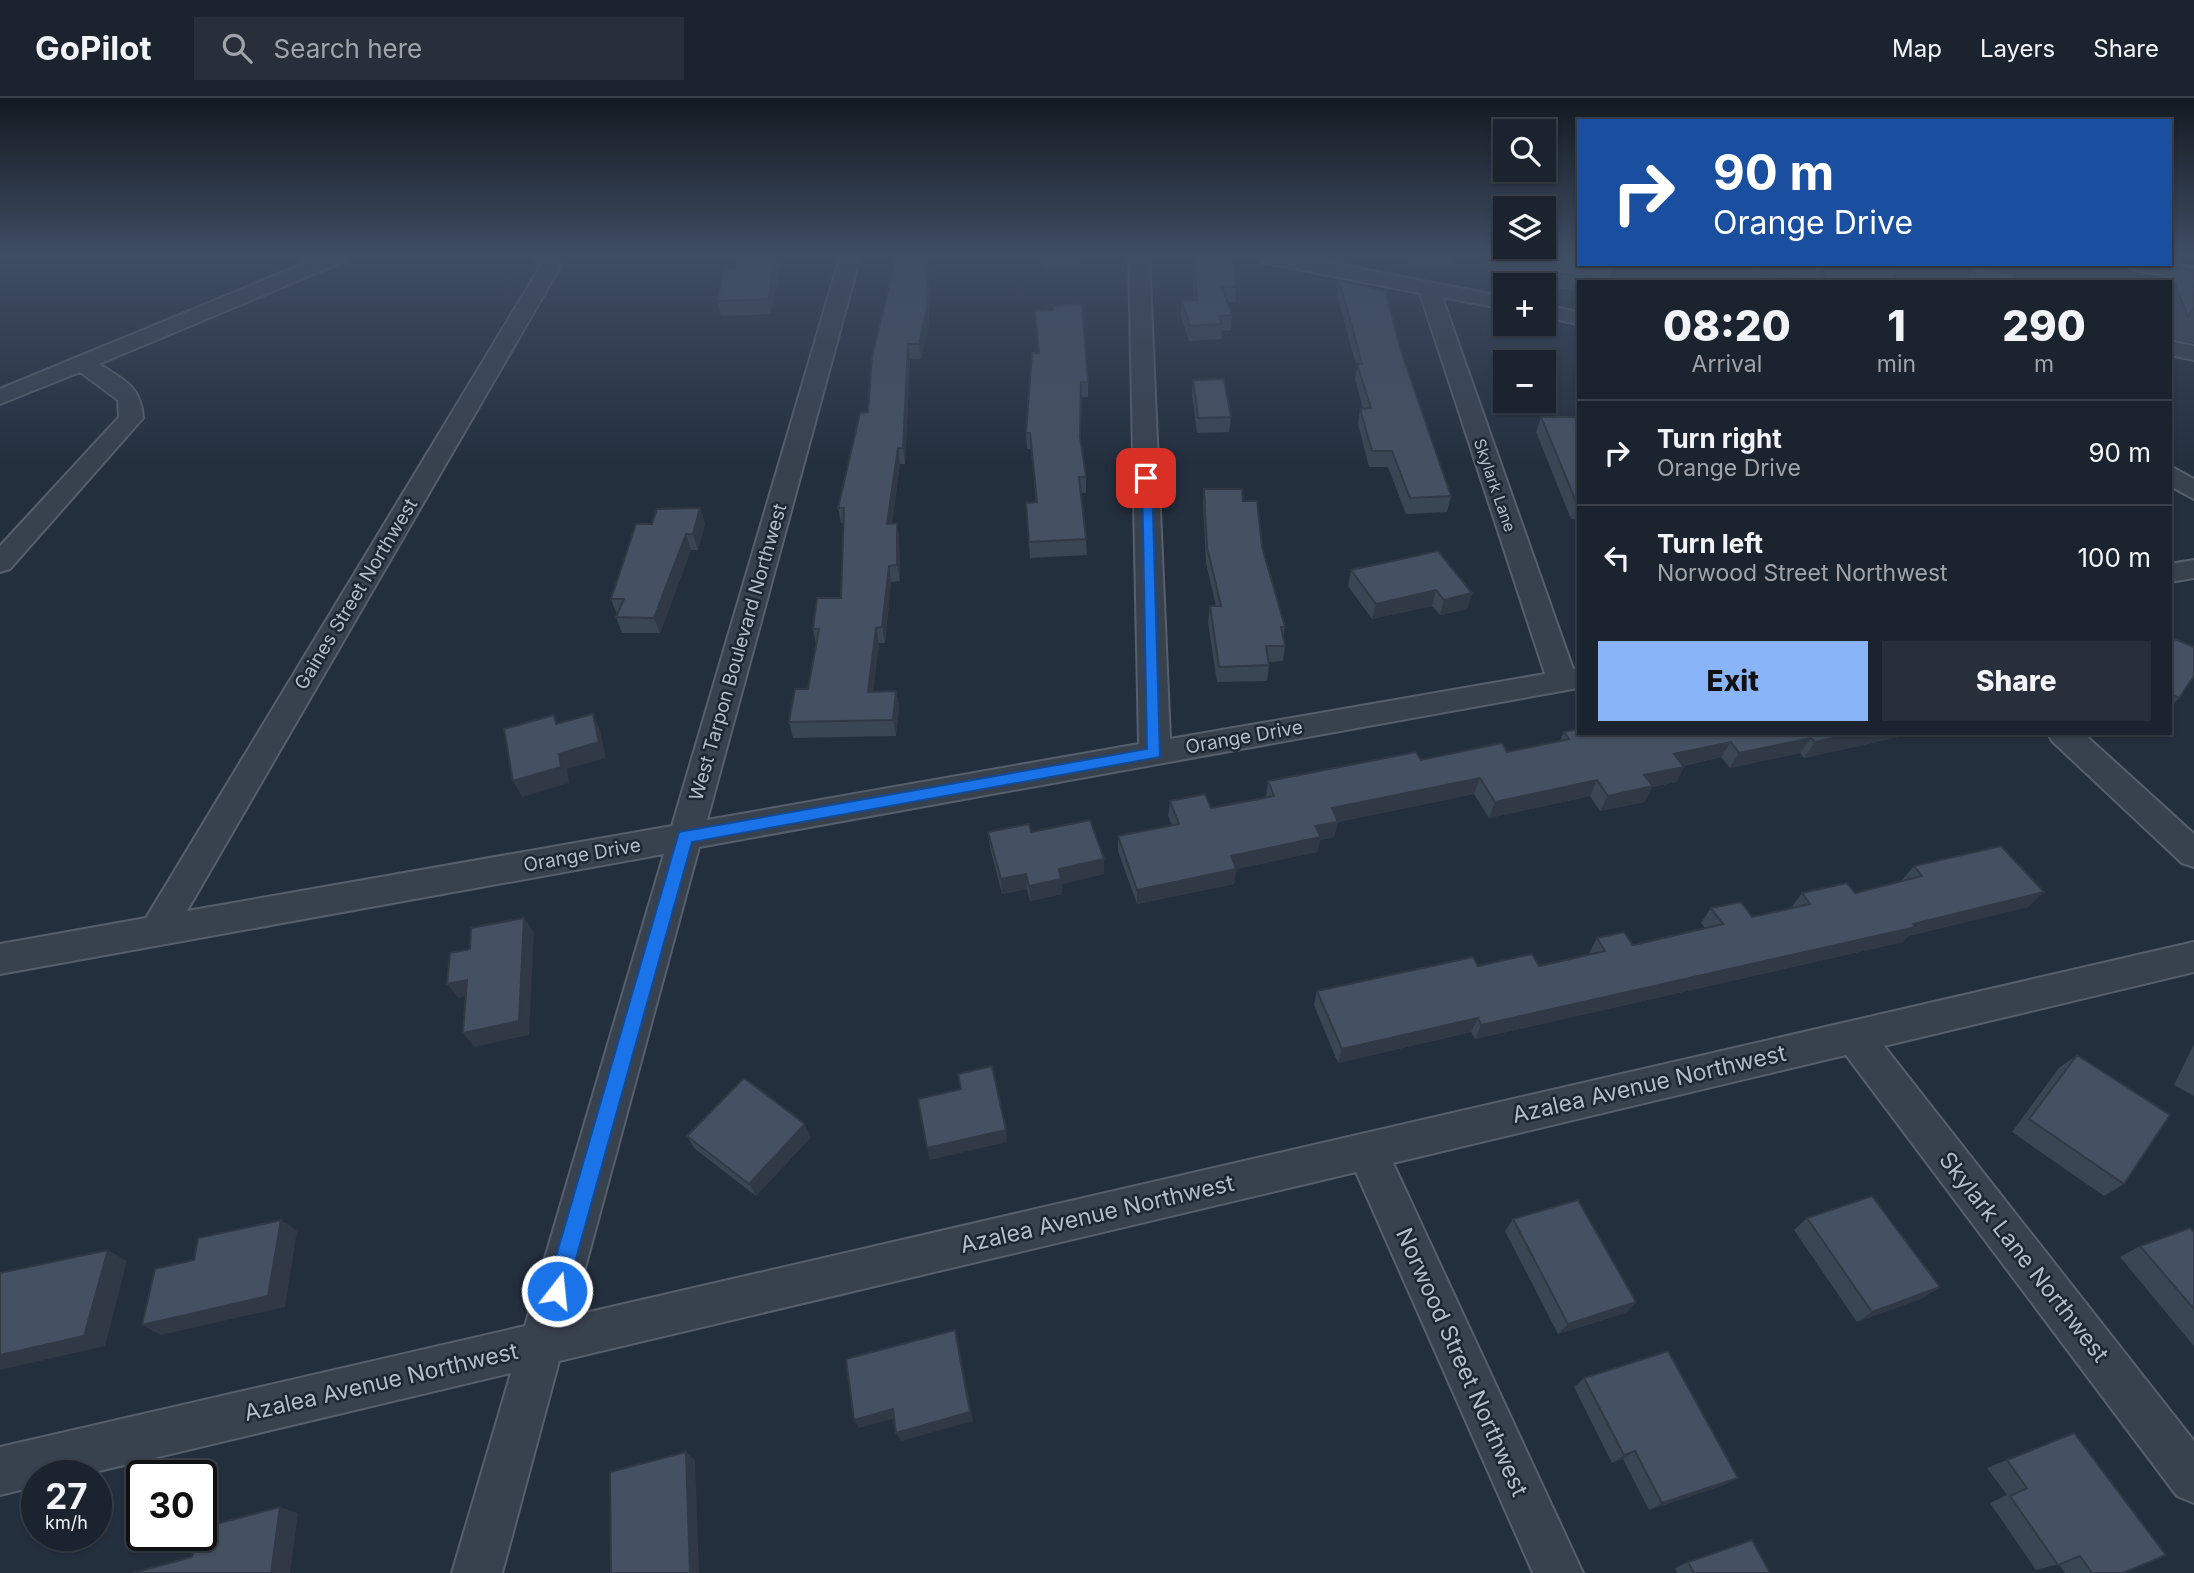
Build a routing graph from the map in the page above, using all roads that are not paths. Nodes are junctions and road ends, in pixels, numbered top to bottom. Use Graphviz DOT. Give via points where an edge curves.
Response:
graph roads {
  1 [pos="172,326"];
  2 [pos="515,326"];
  3 [pos="830,326"];
  4 [pos="1141,326"];
  5 [pos="1442,326"];
  6 [pos="2172,348"];
  7 [pos="2194,353"];
  8 [pos="82,363"];
  9 [pos="0,397"];
  10 [pos="2172,475"];
  11 [pos="2194,491"];
  12 [pos="0,563"];
  13 [pos="2194,569"];
  14 [pos="2172,573"];
  15 [pos="1570,680"];
  16 [pos="2065,735"];
  17 [pos="1155,753"];
  18 [pos="685,837"];
  19 [pos="2194,854"];
  20 [pos="157,931"];
  21 [pos="2194,957"];
  22 [pos="0,959"];
  23 [pos="1854,1036"];
  24 [pos="1367,1151"];
  25 [pos="542,1344"];
  26 [pos="0,1471"];
  27 [pos="2194,1479"];
  28 [pos="477,1573"];
  29 [pos="1558,1573"];
  1 -- 8 [label="street"];
  2 -- 20 [label="street, Gaines Street Northwest"];
  3 -- 18 [label="street, West Tarpon Boulevard Northwest"];
  4 -- 17 [label="street"];
  5 -- 15 [label="street, Skylark Lane"];
  6 -- 7 [label="street"];
  8 -- 9 [label="street"];
  8 -- 12 [label="street" via="130,399 131,418"];
  10 -- 11 [label="street"];
  13 -- 14 [label="street"];
  15 -- 17 [label="street, Orange Drive"];
  16 -- 19 [label="street"];
  17 -- 18 [label="street, Orange Drive"];
  18 -- 20 [label="street, Orange Drive"];
  18 -- 25 [label="street, West Tarpon Boulevard Northwest"];
  20 -- 22 [label="street, Orange Drive"];
  21 -- 23 [label="street, Azalea Avenue Northwest"];
  23 -- 24 [label="street, Azalea Avenue Northwest"];
  23 -- 27 [label="street, Skylark Lane Northwest"];
  24 -- 25 [label="street, Azalea Avenue Northwest"];
  24 -- 29 [label="street, Norwood Street Northwest"];
  25 -- 26 [label="street, Azalea Avenue Northwest"];
  25 -- 28 [label="street, West Tarpon Boulevard Northwest"];
}
